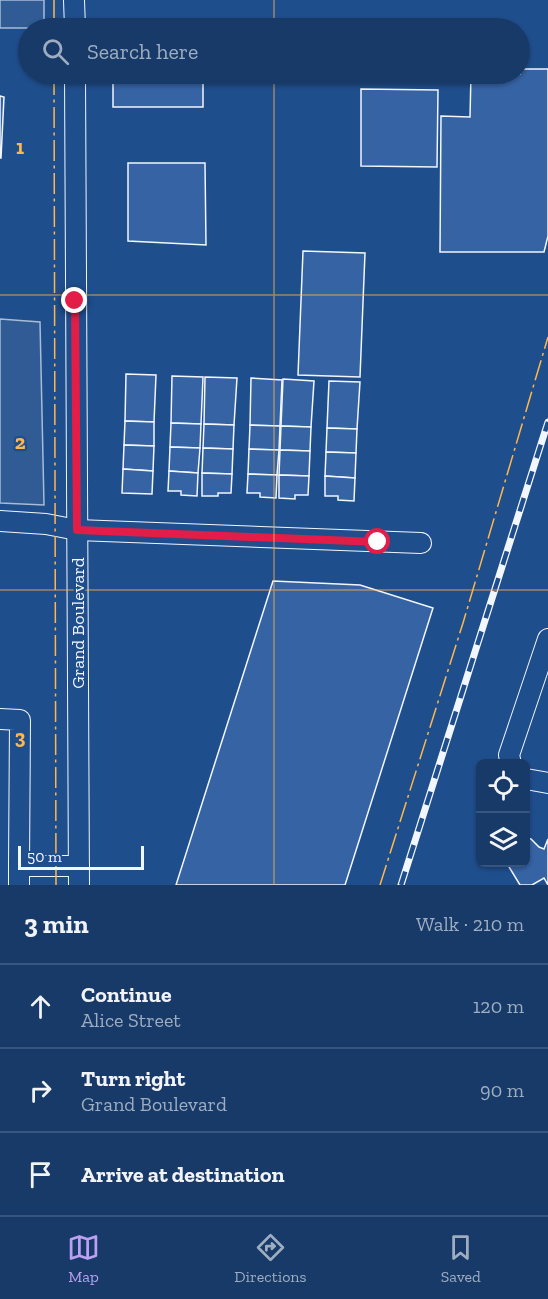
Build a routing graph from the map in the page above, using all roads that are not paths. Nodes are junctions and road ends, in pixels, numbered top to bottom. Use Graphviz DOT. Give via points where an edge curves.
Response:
graph roads {
  1 [pos="74,0"];
  2 [pos="75,18"];
  3 [pos="75,84"];
  4 [pos="0,521"];
  5 [pos="77,530"];
  6 [pos="421,543"];
  7 [pos="548,639"];
  8 [pos="0,720"];
  9 [pos="510,759"];
  10 [pos="530,780"];
  11 [pos="548,783"];
  12 [pos="19,875"];
  13 [pos="79,876"];
  1 -- 2 [label="street"];
  3 -- 5 [label="street, Grand Boulevard"];
  4 -- 5 [label="street"];
  5 -- 6 [label="street"];
  5 -- 13 [label="street, Grand Boulevard"];
  7 -- 9 [label="street"];
  8 -- 12 [label="street" via="20,720"];
  10 -- 11 [label="street"];
  12 -- 13 [label="street"];
}
